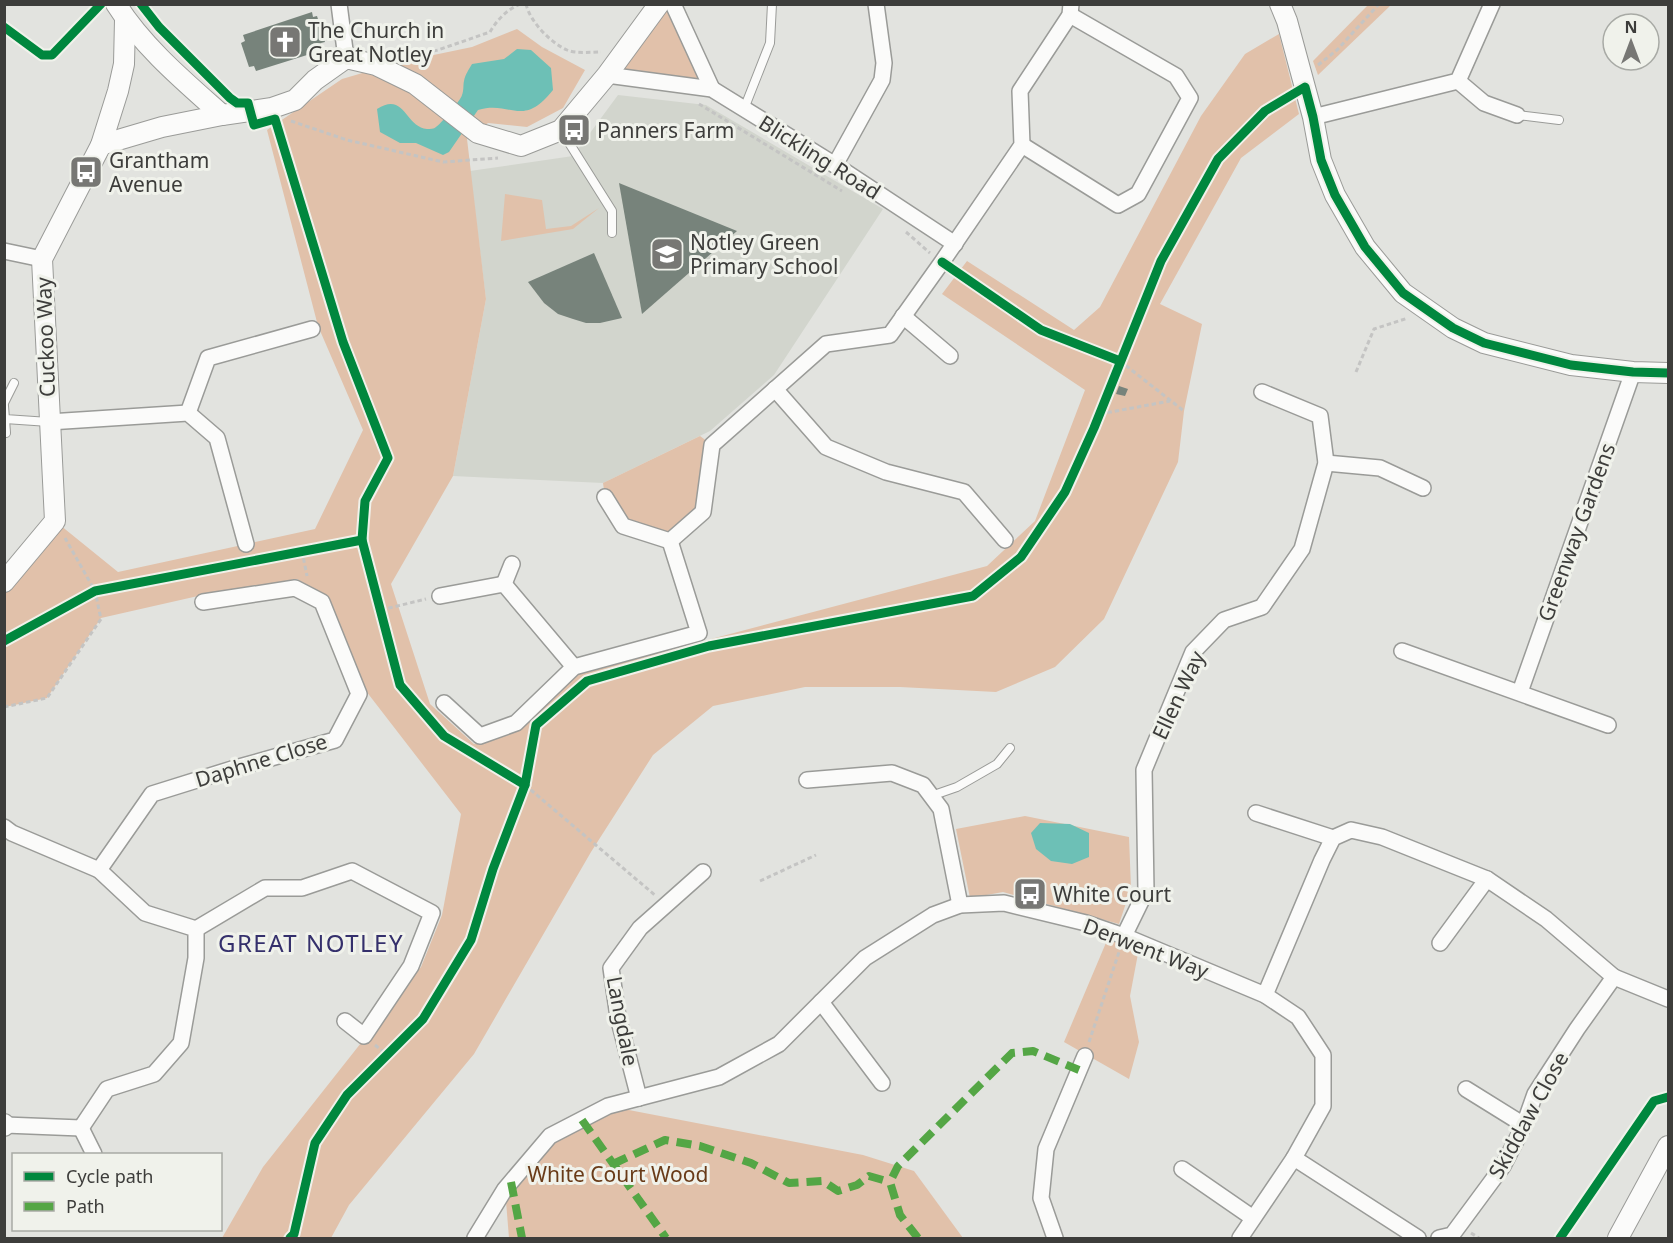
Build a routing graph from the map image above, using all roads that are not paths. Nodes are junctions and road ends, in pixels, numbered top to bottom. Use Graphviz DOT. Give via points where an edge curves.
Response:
graph roads {
  1 [pos="339,4"];
  2 [pos="659,4"];
  3 [pos="673,4"];
  4 [pos="772,4"];
  5 [pos="876,4"];
  6 [pos="1280,4"];
  7 [pos="1492,4"];
  8 [pos="1071,10"];
  9 [pos="121,12"];
  10 [pos="346,58"];
  11 [pos="607,75"];
  12 [pos="1458,81"];
  13 [pos="712,90"];
  14 [pos="744,109"];
  15 [pos="222,115"];
  16 [pos="1517,115"];
  17 [pos="1313,117"];
  18 [pos="1559,120"];
  19 [pos="561,130"];
  20 [pos="101,145"];
  21 [pos="1022,145"];
  22 [pos="835,165"];
  23 [pos="612,233"];
  24 [pos="955,244"];
  25 [pos="4,251"];
  26 [pos="42,259"];
  27 [pos="903,316"];
  28 [pos="312,329"];
  29 [pos="950,356"];
  30 [pos="1633,372"];
  31 [pos="1668,373"];
  32 [pos="14,382"];
  33 [pos="776,389"];
  34 [pos="1262,392"];
  35 [pos="4,405"];
  36 [pos="188,412"];
  37 [pos="5,419"];
  38 [pos="49,422"];
  39 [pos="6,433"];
  40 [pos="1326,463"];
  41 [pos="1423,488"];
  42 [pos="605,497"];
  43 [pos="1005,540"];
  44 [pos="670,541"];
  45 [pos="246,544"];
  46 [pos="512,564"];
  47 [pos="4,582"];
  48 [pos="504,584"];
  49 [pos="440,596"];
  50 [pos="203,602"];
  51 [pos="1402,651"];
  52 [pos="574,667"];
  53 [pos="1520,692"];
  54 [pos="444,703"];
  55 [pos="1608,725"];
  56 [pos="1010,748"];
  57 [pos="807,780"];
  58 [pos="931,796"];
  59 [pos="1256,813"];
  60 [pos="4,827"];
  61 [pos="1333,838"];
  62 [pos="99,870"];
  63 [pos="704,872"];
  64 [pos="1487,879"];
  65 [pos="960,905"];
  66 [pos="196,929"];
  67 [pos="1124,936"];
  68 [pos="1440,944"];
  69 [pos="1614,977"];
  70 [pos="1265,995"];
  71 [pos="1668,999"];
  72 [pos="821,1002"];
  73 [pos="345,1021"];
  74 [pos="1085,1056"];
  75 [pos="882,1083"];
  76 [pos="1466,1089"];
  77 [pos="639,1098"];
  78 [pos="5,1125"];
  79 [pos="1524,1125"];
  80 [pos="81,1128"];
  81 [pos="1668,1146"];
  82 [pos="93,1153"];
  83 [pos="1294,1158"];
  84 [pos="1664,1168"];
  85 [pos="1182,1169"];
  86 [pos="1253,1218"];
  87 [pos="475,1239"];
  88 [pos="1055,1239"];
  89 [pos="1240,1239"];
  90 [pos="1418,1239"];
  91 [pos="1439,1239"];
  92 [pos="1618,1239"];
  1 -- 10 [label="street"];
  2 -- 11 [label="street"];
  3 -- 13 [label="street"];
  4 -- 14 [label="lane" via="770,43"];
  5 -- 22 [label="street" via="884,63 882,80"];
  6 -- 17 [label="street"];
  7 -- 12 [label="street"];
  8 -- 21 [label="street" via="1020,91"];
  8 -- 21 [label="street" via="1176,76 1190,98 1138,194 1118,205"];
  9 -- 15 [label="street" via="182,79"];
  9 -- 20 [label="street, Cuckoo Way" via="124,64"];
  10 -- 15 [label="street" via="295,100 272,108"];
  10 -- 19 [label="street" via="374,64 415,84 478,133 521,146"];
  11 -- 13 [label="street, Blickling Road"];
  11 -- 19 [label="street"];
  12 -- 16 [label="street" via="1484,103"];
  12 -- 17 [label="street"];
  13 -- 14 [label="street, Blickling Road"];
  14 -- 22 [label="street, Blickling Road"];
  15 -- 20 [label="street"];
  16 -- 18 [label="lane"];
  17 -- 30 [label="street" via="1321,160 1335,195 1365,247 1403,293 1453,328 1484,343 1571,364"];
  19 -- 23 [label="lane" via="612,212"];
  20 -- 26 [label="street, Cuckoo Way"];
  21 -- 24 [label="street"];
  22 -- 24 [label="street, Blickling Road"];
  24 -- 27 [label="street"];
  25 -- 26 [label="street"];
  26 -- 38 [label="street, Cuckoo Way"];
  27 -- 29 [label="street"];
  27 -- 33 [label="street" via="890,335 826,344"];
  28 -- 36 [label="street" via="208,358"];
  30 -- 31 [label="street"];
  30 -- 53 [label="street, Greenway Gardens"];
  32 -- 35 [label="lane"];
  33 -- 43 [label="street" via="826,447 886,472 964,492"];
  33 -- 44 [label="street" via="712,445 703,512"];
  34 -- 40 [label="street, Ellen Way" via="1320,416"];
  35 -- 37 [label="lane"];
  36 -- 38 [label="street"];
  36 -- 45 [label="street" via="217,438"];
  37 -- 38 [label="lane"];
  37 -- 39 [label="lane"];
  38 -- 47 [label="street, Cuckoo Way" via="55,520"];
  40 -- 41 [label="street" via="1380,468"];
  40 -- 67 [label="street, Ellen Way" via="1302,549 1262,607 1224,620 1193,652 1144,770 1146,891"];
  42 -- 44 [label="street" via="623,526"];
  44 -- 52 [label="street" via="699,633"];
  46 -- 48 [label="street"];
  48 -- 49 [label="street"];
  48 -- 52 [label="street"];
  50 -- 62 [label="street, Daphne Close" via="295,588 322,602 359,694 335,740 152,794"];
  51 -- 53 [label="street"];
  52 -- 54 [label="street" via="516,723 480,736"];
  53 -- 55 [label="street"];
  56 -- 58 [label="lane" via="997,764 957,787"];
  57 -- 58 [label="street" via="892,773 923,786"];
  58 -- 65 [label="street" via="941,809"];
  59 -- 61 [label="street"];
  60 -- 62 [label="street" via="12,834"];
  61 -- 64 [label="street" via="1352,831 1382,837"];
  61 -- 70 [label="street"];
  62 -- 66 [label="street" via="145,913"];
  63 -- 77 [label="street, Langdale" via="640,928 611,968 618,1017"];
  64 -- 68 [label="street"];
  64 -- 69 [label="street" via="1546,919"];
  65 -- 67 [label="street, Derwent Way" via="1004,903"];
  65 -- 72 [label="street, Derwent Way" via="933,915 865,958"];
  66 -- 73 [label="street" via="265,888 302,888 352,871 432,914 411,966 364,1036"];
  66 -- 80 [label="street" via="196,958 181,1043 154,1074 107,1089"];
  67 -- 70 [label="street, Derwent Way"];
  69 -- 71 [label="street"];
  69 -- 79 [label="street, Skiddaw Close" via="1535,1094"];
  70 -- 83 [label="street, Derwent Way" via="1298,1017 1323,1055 1323,1106"];
  72 -- 75 [label="street"];
  72 -- 77 [label="street, Derwent Way" via="779,1044 719,1077"];
  74 -- 88 [label="street" via="1046,1149 1041,1198"];
  76 -- 79 [label="street"];
  77 -- 87 [label="street, Derwent Way" via="608,1106 550,1136 505,1189"];
  78 -- 80 [label="street"];
  79 -- 91 [label="street, Skiddaw Close" via="1503,1166 1456,1230"];
  80 -- 82 [label="street"];
  81 -- 84 [label="street"];
  83 -- 86 [label="street, Derwent Way"];
  83 -- 90 [label="street"];
  84 -- 92 [label="street"];
  85 -- 86 [label="street"];
  86 -- 89 [label="street, Derwent Way"];
}
